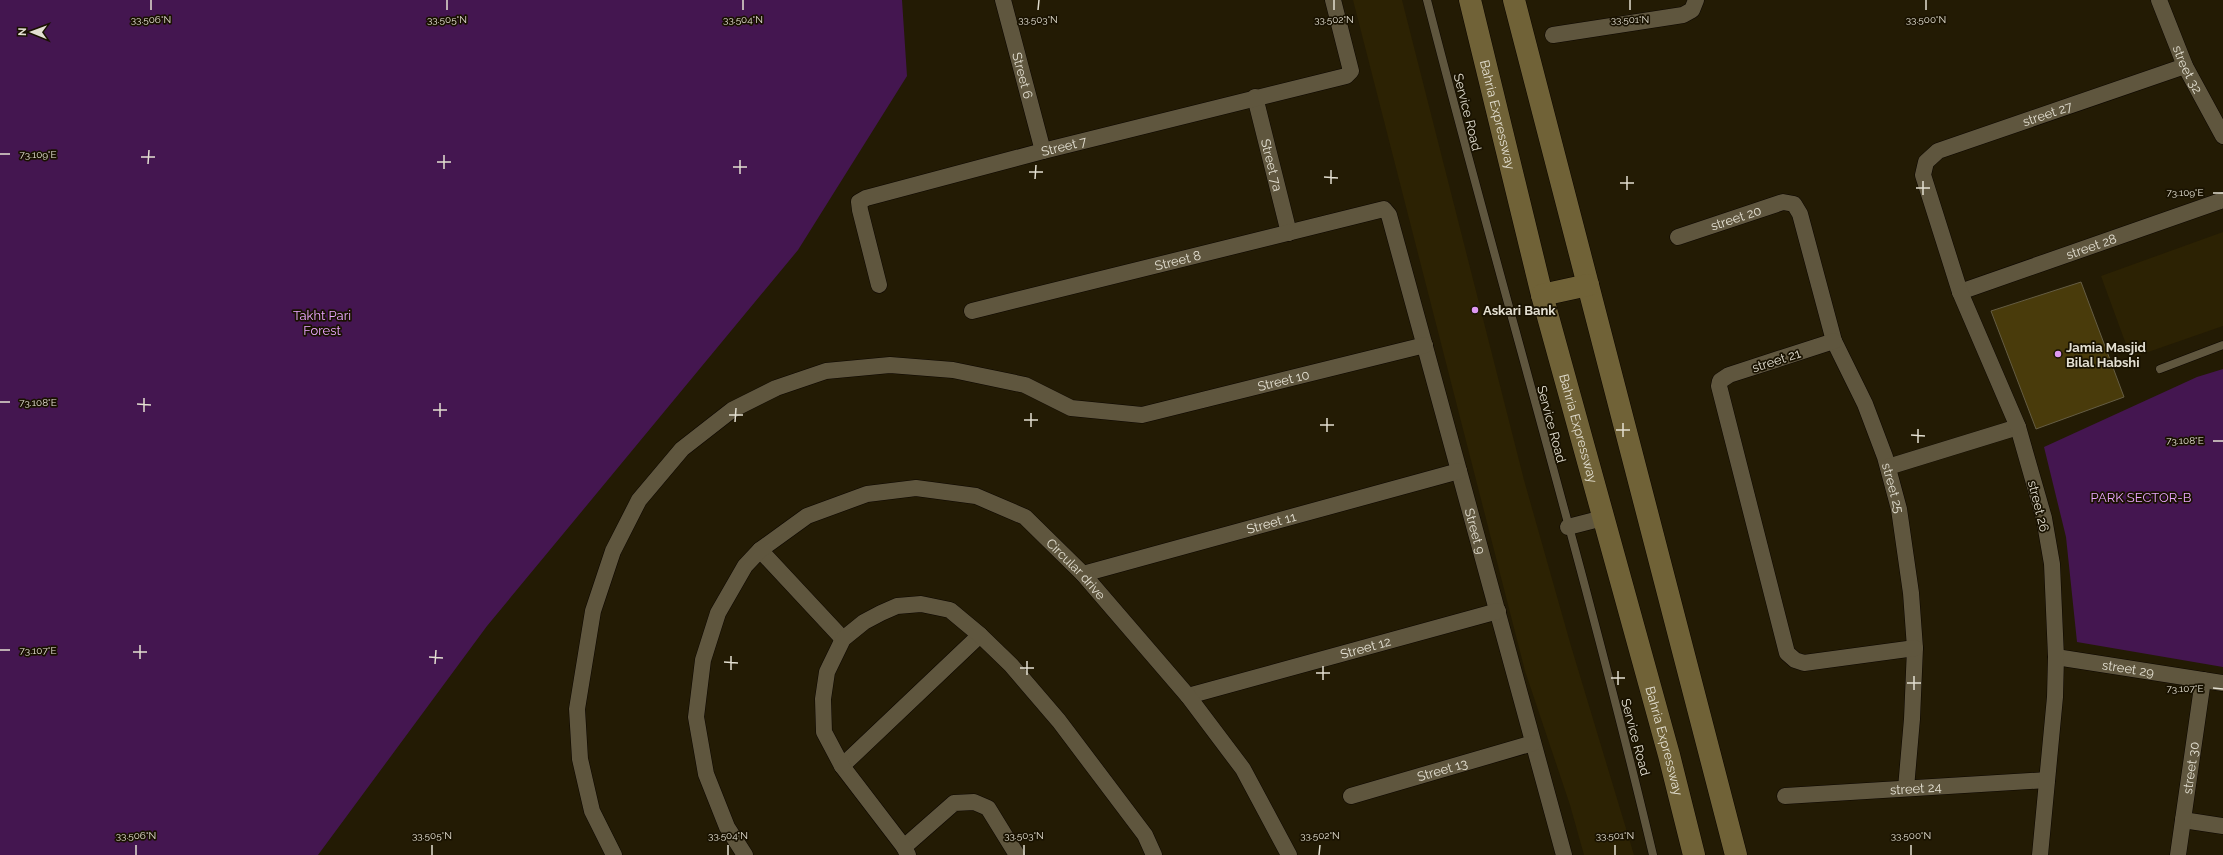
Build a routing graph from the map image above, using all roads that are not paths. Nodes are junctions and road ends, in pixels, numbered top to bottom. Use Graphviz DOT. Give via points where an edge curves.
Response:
graph roads {
  1 [pos="1003,0"];
  2 [pos="1333,0"];
  3 [pos="1427,0"];
  4 [pos="1470,0"];
  5 [pos="1514,0"];
  6 [pos="2159,0"];
  7 [pos="1694,5"];
  8 [pos="1553,35"];
  9 [pos="2185,66"];
  10 [pos="1256,97"];
  11 [pos="2223,136"];
  12 [pos="1043,151"];
  13 [pos="1923,175"];
  14 [pos="2223,200"];
  15 [pos="1794,204"];
  16 [pos="1384,209"];
  17 [pos="1289,232"];
  18 [pos="1678,237"];
  19 [pos="879,285"];
  20 [pos="1588,285"];
  21 [pos="1960,292"];
  22 [pos="1542,295"];
  23 [pos="972,311"];
  24 [pos="1834,341"];
  25 [pos="1425,345"];
  26 [pos="2223,345"];
  27 [pos="2160,369"];
  28 [pos="2018,427"];
  29 [pos="1888,468"];
  30 [pos="1459,471"];
  31 [pos="1603,518"];
  32 [pos="1568,527"];
  33 [pos="760,550"];
  34 [pos="1083,574"];
  35 [pos="1498,611"];
  36 [pos="980,634"];
  37 [pos="843,639"];
  38 [pos="1915,648"];
  39 [pos="2056,657"];
  40 [pos="2203,680"];
  41 [pos="2223,683"];
  42 [pos="1188,696"];
  43 [pos="1534,742"];
  44 [pos="842,766"];
  45 [pos="2047,780"];
  46 [pos="1906,788"];
  47 [pos="1351,796"];
  48 [pos="1785,796"];
  49 [pos="2183,820"];
  50 [pos="2223,826"];
  51 [pos="906,851"];
  52 [pos="614,855"];
  53 [pos="745,855"];
  54 [pos="1017,855"];
  55 [pos="1154,855"];
  56 [pos="1289,855"];
  57 [pos="1564,855"];
  58 [pos="1653,855"];
  59 [pos="1694,855"];
  60 [pos="1736,855"];
  61 [pos="2040,855"];
  62 [pos="2178,855"];
  1 -- 12 [label="street, Street 6"];
  2 -- 10 [label="street, Street 7" via="1351,71 1346,76"];
  3 -- 32 [label="lane, Service Road"];
  4 -- 22 [label="main road, Bahria Expressway"];
  5 -- 20 [label="main road"];
  6 -- 9 [label="street, street 32"];
  7 -- 8 [label="street" via="1683,15"];
  9 -- 11 [label="street, street 32"];
  9 -- 13 [label="street, street 27" via="1938,151 1926,162"];
  10 -- 12 [label="street, Street 7"];
  10 -- 17 [label="street, Street 7a"];
  12 -- 19 [label="street, Street 7" via="859,202"];
  13 -- 21 [label="street, street 26"];
  14 -- 21 [label="street, street 28"];
  15 -- 18 [label="street, street 20" via="1783,202"];
  15 -- 24 [label="street, street 25" via="1800,214"];
  16 -- 17 [label="street, Street 8"];
  16 -- 25 [label="street, Street 9" via="1389,215"];
  17 -- 23 [label="street, Street 8"];
  20 -- 22 [label="main road"];
  20 -- 60 [label="main road"];
  21 -- 28 [label="street, street 26"];
  22 -- 31 [label="main road, Bahria Expressway"];
  24 -- 29 [label="street, street 25" via="1865,404"];
  24 -- 38 [label="street, street 21" via="1729,375 1720,381 1719,392 1787,652 1790,657 1804,663"];
  25 -- 30 [label="street, Street 9"];
  25 -- 52 [label="street, Street 10" via="1142,415 1071,408 1025,386 954,370 890,365 826,371 776,388 732,410 682,449 639,500 613,551 593,611 577,710 580,759 592,811"];
  26 -- 27 [label="lane"];
  28 -- 29 [label="street"];
  28 -- 39 [label="street, street 26" via="2044,518 2052,564"];
  29 -- 38 [label="street, street 25" via="1899,509 1911,593"];
  30 -- 34 [label="street, Street 11"];
  30 -- 35 [label="street, Street 9"];
  31 -- 32 [label="street"];
  31 -- 59 [label="main road, Bahria Expressway"];
  32 -- 58 [label="lane, Service Road"];
  33 -- 34 [label="street, Circular drive" via="807,516 867,494 916,488 976,496 1025,517"];
  33 -- 37 [label="street"];
  33 -- 53 [label="street, Circular drive" via="745,566 718,613 704,660 696,717 706,774 727,827"];
  34 -- 42 [label="street, Circular drive"];
  35 -- 42 [label="street, Street 12"];
  35 -- 43 [label="street, Street 9"];
  36 -- 37 [label="street" via="950,610 921,604 897,606 881,613 864,622"];
  36 -- 44 [label="street"];
  36 -- 55 [label="street" via="1011,664 1059,721 1145,835"];
  37 -- 44 [label="street" via="827,672 823,699 824,732"];
  38 -- 46 [label="street, street 25"];
  39 -- 40 [label="street, street 29"];
  39 -- 45 [label="street, street 26"];
  40 -- 41 [label="street, street 29"];
  40 -- 49 [label="street, street 30"];
  42 -- 56 [label="street, Circular drive" via="1243,769"];
  43 -- 47 [label="street, Street 13"];
  43 -- 57 [label="street, Street 9"];
  44 -- 51 [label="street"];
  45 -- 46 [label="street, street 24"];
  45 -- 61 [label="street, street 26"];
  46 -- 48 [label="street, street 24"];
  49 -- 50 [label="street"];
  49 -- 62 [label="street, street 30"];
  51 -- 54 [label="street" via="954,803 974,802 988,808"];
}
